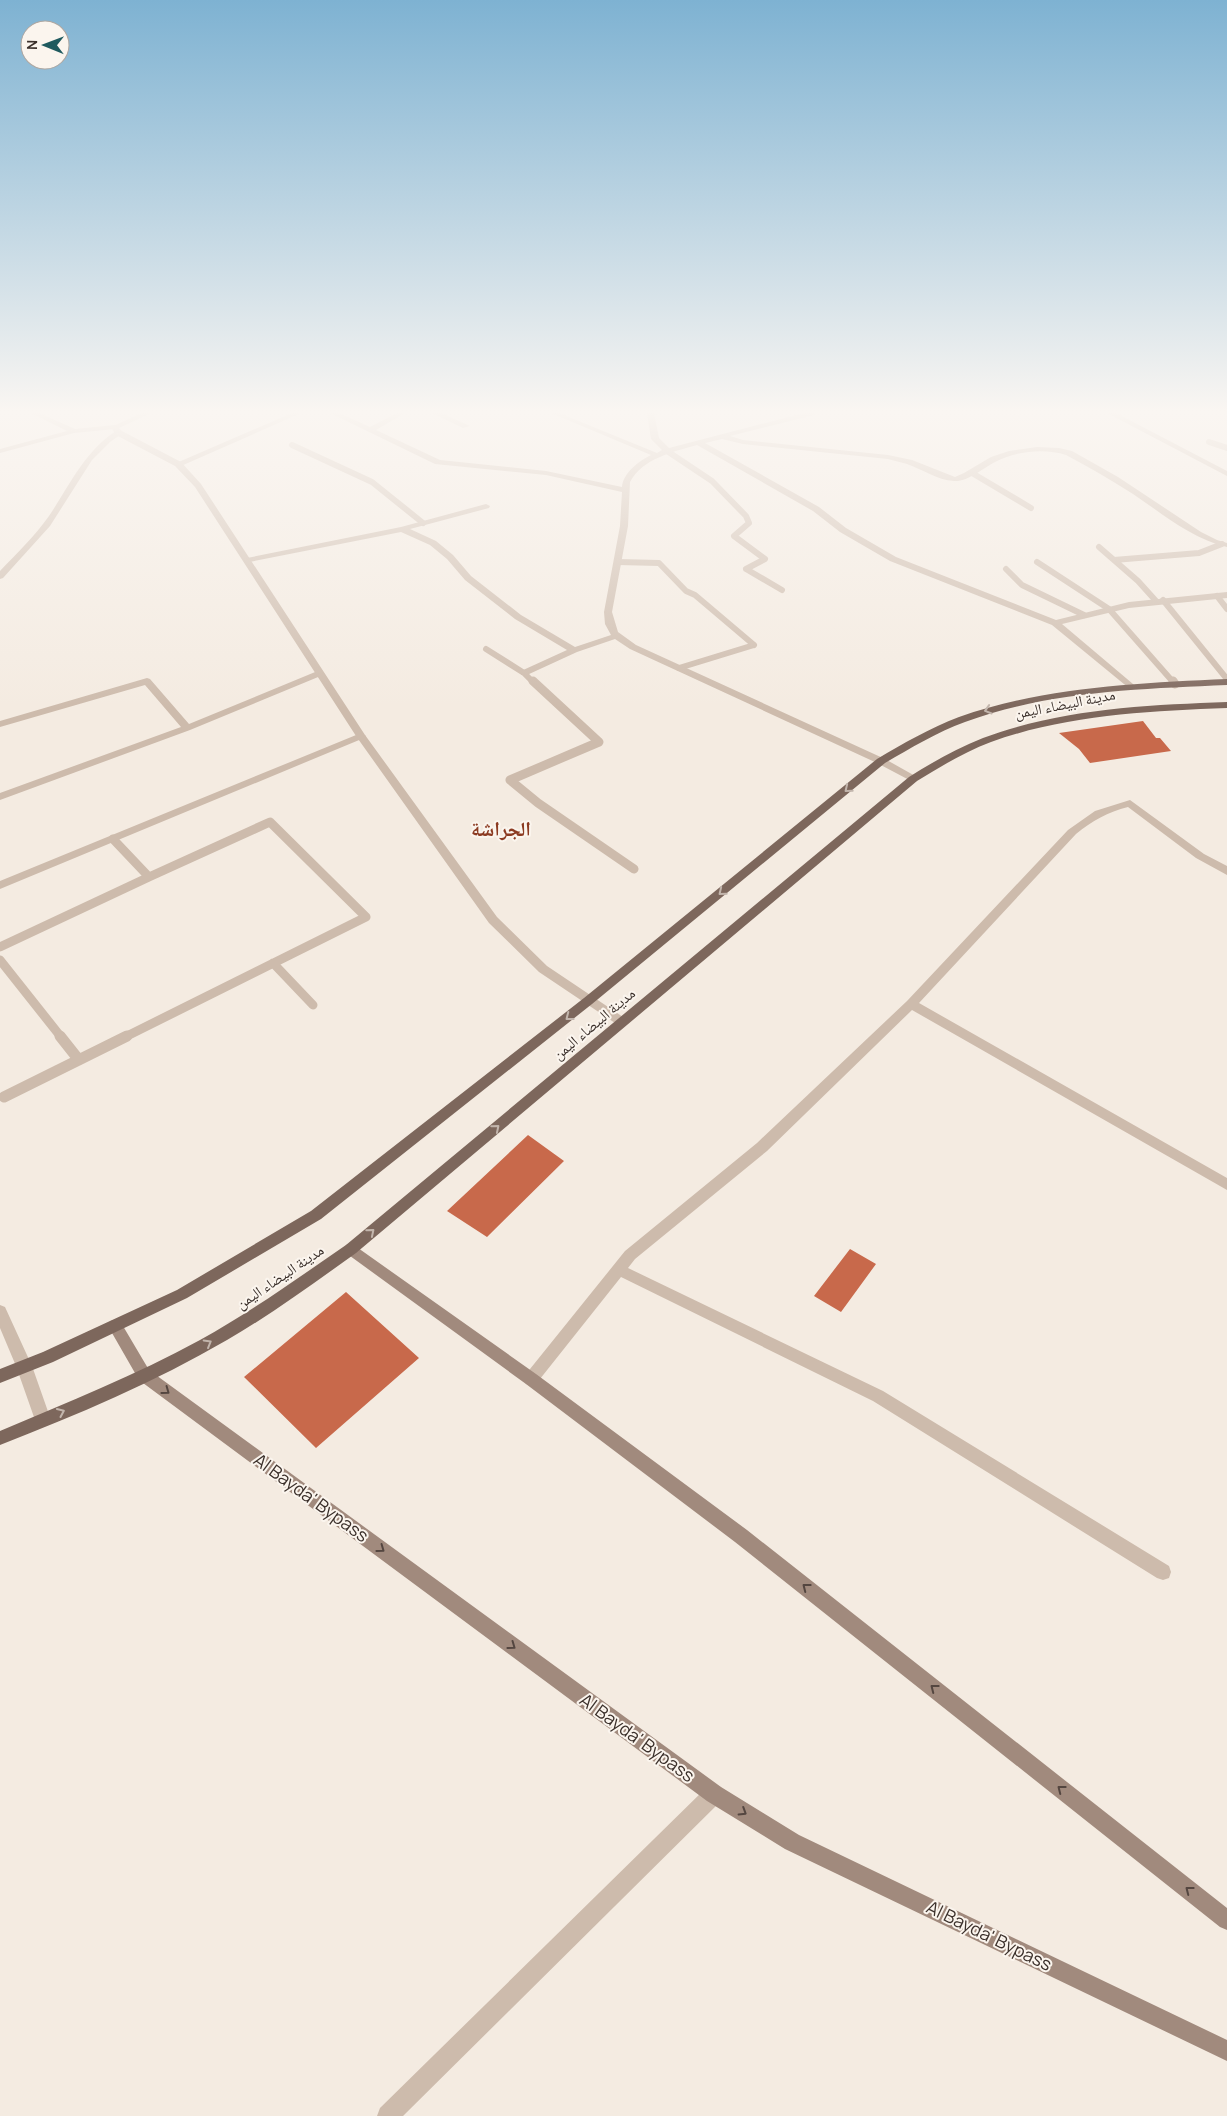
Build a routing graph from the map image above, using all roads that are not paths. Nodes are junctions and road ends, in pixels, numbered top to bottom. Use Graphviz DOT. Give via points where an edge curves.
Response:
graph roads {
  1 [pos="55,512"];
  2 [pos="215,512"];
  3 [pos="408,512"];
  4 [pos="464,512"];
  5 [pos="624,512"];
  6 [pos="742,512"];
  7 [pos="820,512"];
  8 [pos="1164,512"];
  9 [pos="422,523"];
  10 [pos="402,529"];
  11 [pos="1225,544"];
  12 [pos="1100,547"];
  13 [pos="1114,560"];
  14 [pos="247,561"];
  15 [pos="618,562"];
  16 [pos="1037,562"];
  17 [pos="1006,569"];
  18 [pos="0,576"];
  19 [pos="782,590"];
  20 [pos="1227,595"];
  21 [pos="1217,596"];
  22 [pos="1160,600"];
  23 [pos="1110,609"];
  24 [pos="1227,609"];
  25 [pos="1084,615"];
  26 [pos="1055,623"];
  27 [pos="615,636"];
  28 [pos="486,649"];
  29 [pos="574,650"];
  30 [pos="679,668"];
  31 [pos="320,673"];
  32 [pos="524,673"];
  33 [pos="1227,680"];
  34 [pos="1175,684"];
  35 [pos="1130,686"];
  36 [pos="1227,705"];
  37 [pos="0,724"];
  38 [pos="187,728"];
  39 [pos="361,736"];
  40 [pos="881,761"];
  41 [pos="914,778"];
  42 [pos="0,797"];
  43 [pos="113,839"];
  44 [pos="634,869"];
  45 [pos="1227,871"];
  46 [pos="149,877"];
  47 [pos="0,885"];
  48 [pos="0,947"];
  49 [pos="0,960"];
  50 [pos="273,963"];
  51 [pos="588,1001"];
  52 [pos="911,1004"];
  53 [pos="313,1005"];
  54 [pos="622,1022"];
  55 [pos="79,1060"];
  56 [pos="4,1097"];
  57 [pos="1227,1185"];
  58 [pos="351,1249"];
  59 [pos="617,1270"];
  60 [pos="0,1311"];
  61 [pos="115,1326"];
  62 [pos="24,1366"];
  63 [pos="144,1375"];
  64 [pos="0,1376"];
  65 [pos="531,1379"];
  66 [pos="43,1420"];
  67 [pos="0,1438"];
  68 [pos="1163,1572"];
  69 [pos="714,1794"];
  70 [pos="1227,1920"];
  71 [pos="1227,2051"];
  72 [pos="388,2116"];
  1 -- 18 [label="street"];
  2 -- 14 [label="street"];
  3 -- 9 [label="lane"];
  4 -- 9 [label="street"];
  5 -- 15 [label="street"];
  6 -- 19 [label="lane" via="749,523 734,536 765,559 746,569"];
  7 -- 26 [label="street" via="893,559"];
  8 -- 11 [label="street" via="1198,534"];
  9 -- 10 [label="street"];
  10 -- 14 [label="street"];
  10 -- 29 [label="street" via="433,543 468,578 518,617"];
  11 -- 13 [label="lane" via="1199,552"];
  12 -- 13 [label="lane"];
  13 -- 22 [label="lane"];
  14 -- 31 [label="street"];
  15 -- 27 [label="street" via="608,612"];
  15 -- 30 [label="lane" via="659,564 686,591 754,645"];
  16 -- 23 [label="lane"];
  17 -- 25 [label="lane" via="1022,586"];
  20 -- 21 [label="street"];
  21 -- 22 [label="street"];
  21 -- 24 [label="lane"];
  22 -- 23 [label="street"];
  22 -- 33 [label="lane"];
  23 -- 25 [label="street"];
  23 -- 34 [label="lane"];
  25 -- 26 [label="street"];
  26 -- 35 [label="street"];
  27 -- 29 [label="street"];
  27 -- 30 [label="street"];
  28 -- 32 [label="lane"];
  29 -- 32 [label="street"];
  30 -- 40 [label="street"];
  31 -- 38 [label="street"];
  31 -- 39 [label="street"];
  32 -- 44 [label="lane" via="599,742 510,780"];
  33 -- 34 [label="main road, مدينة البيضاء اليمن"];
  34 -- 35 [label="main road, مدينة البيضاء اليمن"];
  35 -- 40 [label="main road, مدينة البيضاء اليمن, one-way" via="1068,693 987,710 936,730"];
  36 -- 41 [label="main road, مدينة البيضاء اليمن" via="1127,709 1050,721 991,738 950,756"];
  37 -- 38 [label="street" via="147,682"];
  38 -- 42 [label="street"];
  39 -- 43 [label="street"];
  39 -- 51 [label="street" via="493,920 543,969"];
  40 -- 41 [label="street"];
  40 -- 51 [label="main road, مدينة البيضاء اليمن, one-way"];
  41 -- 54 [label="main road, مدينة البيضاء اليمن"];
  43 -- 46 [label="lane"];
  43 -- 47 [label="street"];
  45 -- 52 [label="street" via="1186,846 1130,803 1098,813 1072,832"];
  46 -- 48 [label="lane"];
  46 -- 50 [label="lane" via="270,822 366,917"];
  49 -- 55 [label="lane"];
  50 -- 53 [label="lane"];
  50 -- 55 [label="lane"];
  51 -- 54 [label="street"];
  51 -- 61 [label="main road, مدينة البيضاء اليمن, one-way" via="316,1215 182,1294"];
  52 -- 57 [label="street"];
  52 -- 59 [label="street" via="762,1147 630,1255"];
  58 -- 54 [label="main road, مدينة البيضاء اليمن, one-way"];
  55 -- 56 [label="lane"];
  63 -- 58 [label="main road, مدينة البيضاء اليمن, one-way" via="205,1345"];
  58 -- 65 [label="main road"];
  59 -- 65 [label="street"];
  59 -- 68 [label="street" via="878,1396"];
  60 -- 62 [label="street"];
  61 -- 62 [label="main road, مدينة البيضاء اليمن"];
  61 -- 63 [label="main road, Al Bayda' Bypass"];
  62 -- 64 [label="main road, مدينة البيضاء اليمن"];
  62 -- 66 [label="street"];
  66 -- 63 [label="main road, مدينة البيضاء اليمن, one-way"];
  63 -- 69 [label="main road, Al Bayda' Bypass, one-way"];
  70 -- 65 [label="main road, one-way" via="741,1536"];
  66 -- 67 [label="main road, مدينة البيضاء اليمن"];
  69 -- 71 [label="main road, Al Bayda' Bypass, one-way" via="792,1842"];
  69 -- 72 [label="street"];
}
